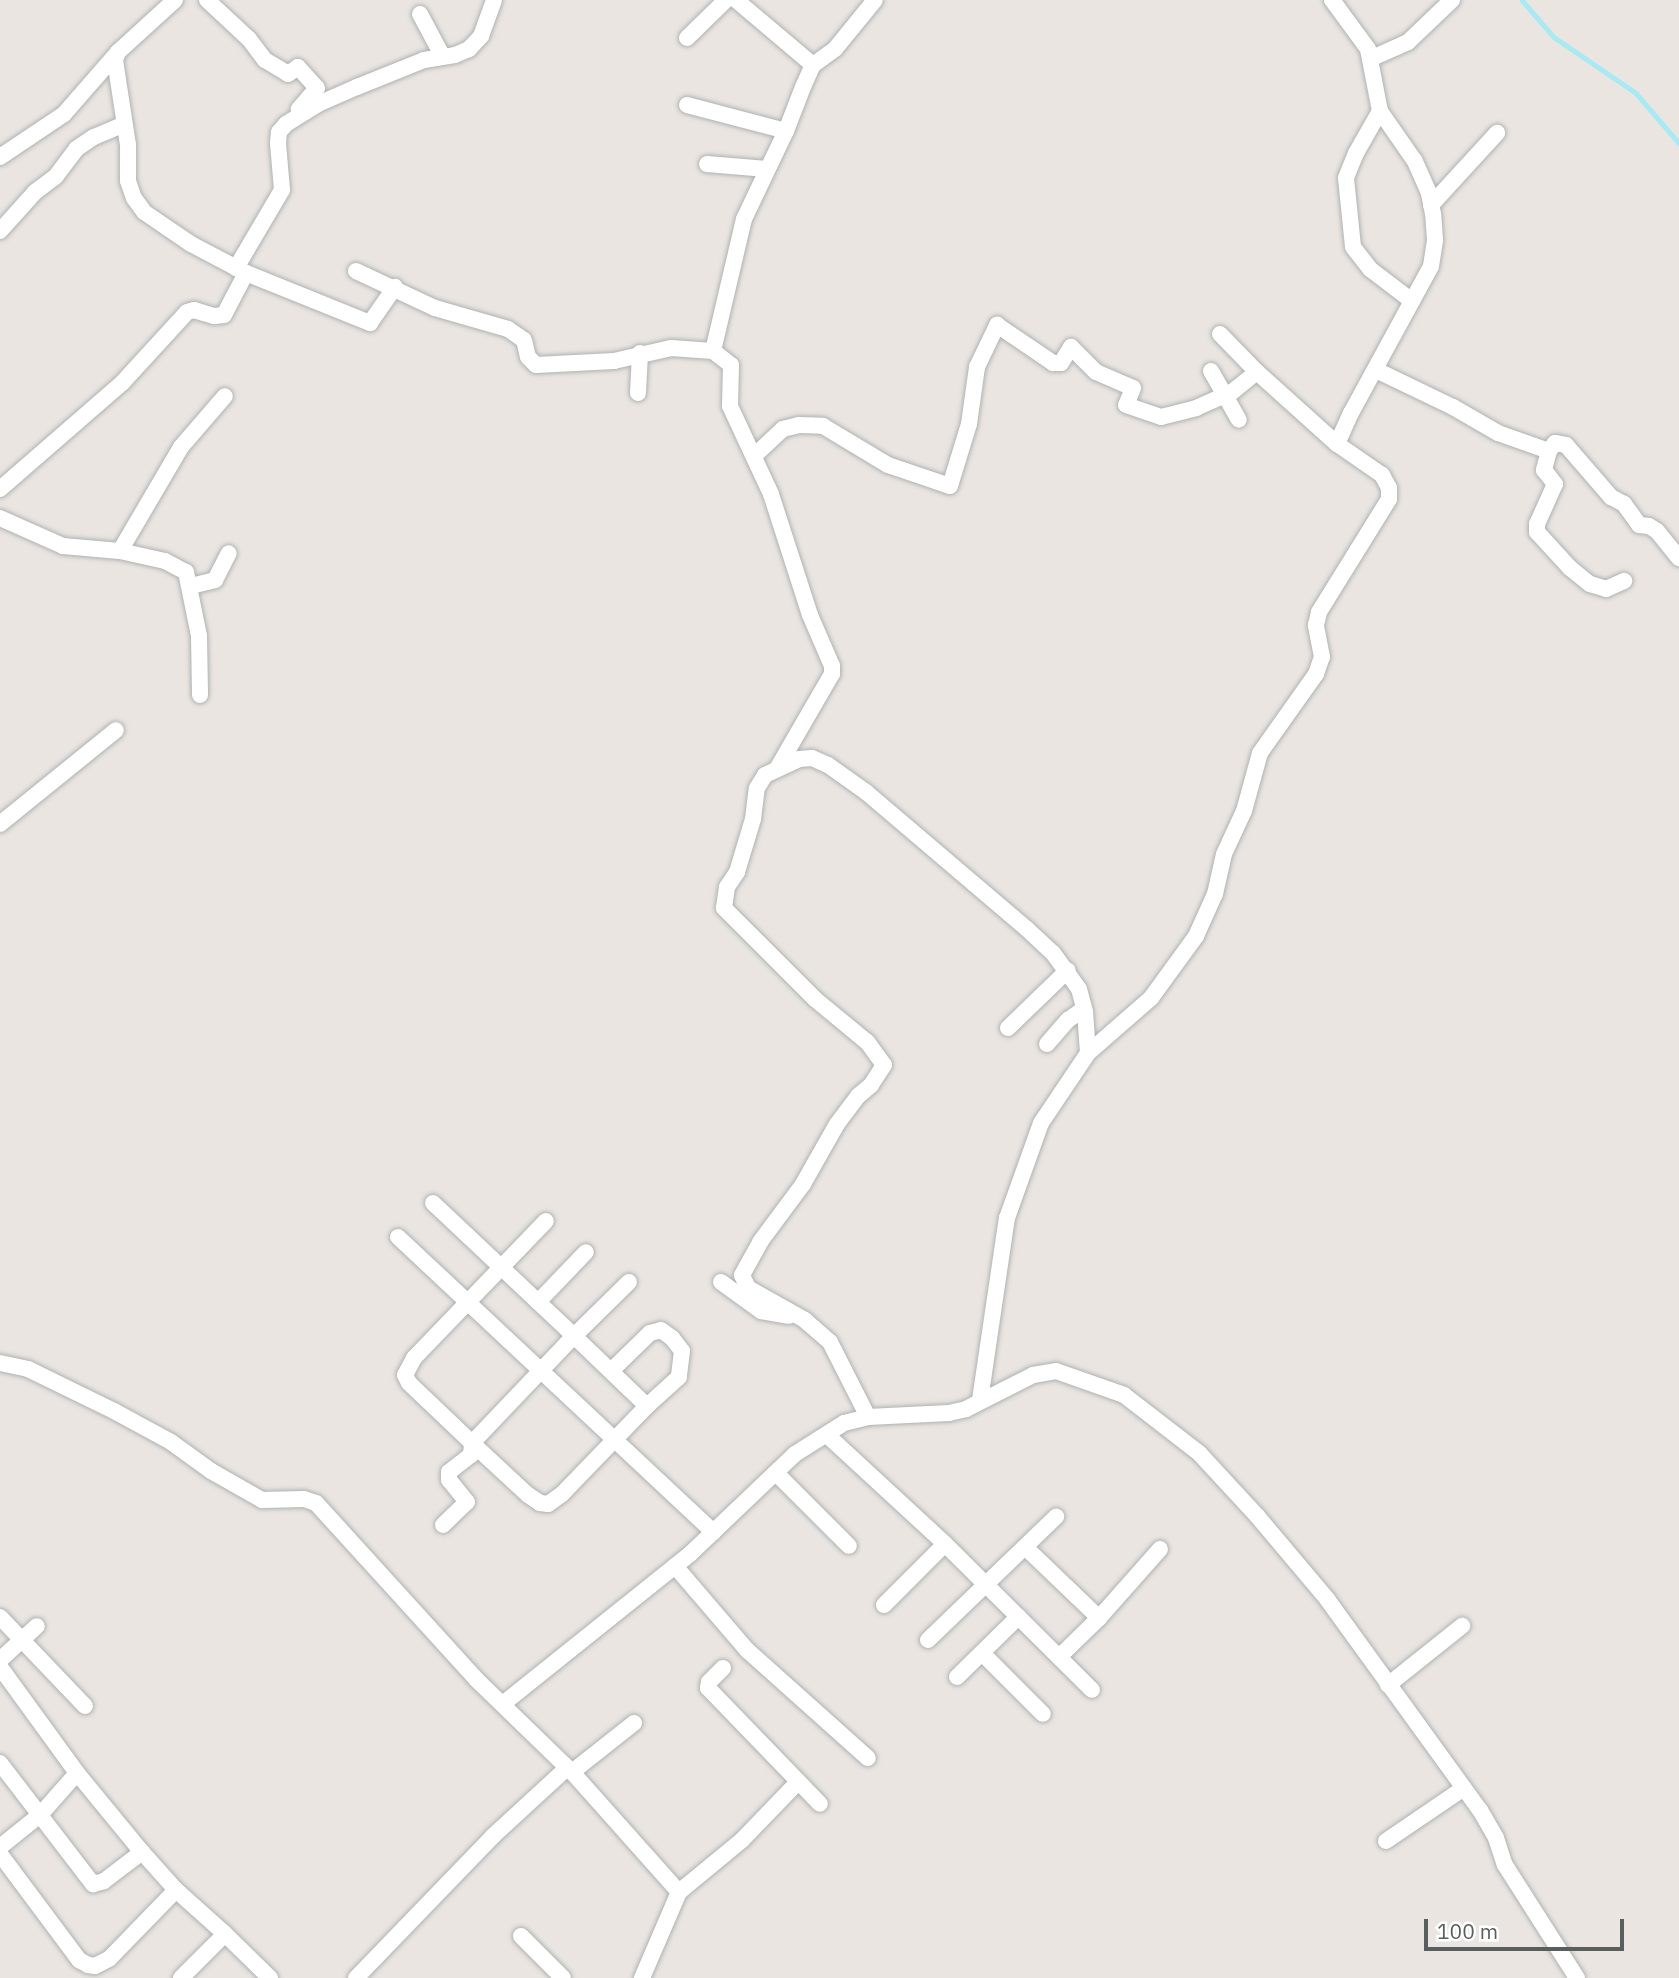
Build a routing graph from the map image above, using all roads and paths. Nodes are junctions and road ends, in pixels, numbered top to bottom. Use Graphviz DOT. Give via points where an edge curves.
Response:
graph roads {
  1 [pos="175,0"];
  2 [pos="207,0"];
  3 [pos="494,0"];
  4 [pos="726,0"];
  5 [pos="736,0"];
  6 [pos="874,0"];
  7 [pos="1332,0"];
  8 [pos="1452,0"];
  9 [pos="420,14"];
  10 [pos="687,38"];
  11 [pos="118,52"];
  12 [pos="442,55"];
  13 [pos="1370,59"];
  14 [pos="813,65"];
  15 [pos="687,105"];
  16 [pos="1380,111"];
  17 [pos="298,117"];
  18 [pos="124,124"];
  19 [pos="786,131"];
  20 [pos="1497,133"];
  21 [pos="0,157"];
  22 [pos="707,164"];
  23 [pos="767,169"];
  24 [pos="1432,205"];
  25 [pos="0,231"];
  26 [pos="241,271"];
  27 [pos="356,271"];
  28 [pos="395,287"];
  29 [pos="1412,301"];
  30 [pos="1220,334"];
  31 [pos="713,351"];
  32 [pos="640,353"];
  33 [pos="1376,370"];
  34 [pos="1211,372"];
  35 [pos="1257,372"];
  36 [pos="638,393"];
  37 [pos="225,396"];
  38 [pos="1224,396"];
  39 [pos="1239,421"];
  40 [pos="1338,444"];
  41 [pos="1549,452"];
  42 [pos="754,456"];
  43 [pos="0,489"];
  44 [pos="0,518"];
  45 [pos="120,551"];
  46 [pos="229,553"];
  47 [pos="1679,558"];
  48 [pos="1624,581"];
  49 [pos="191,586"];
  50 [pos="200,695"];
  51 [pos="116,730"];
  52 [pos="778,767"];
  53 [pos="0,824"];
  54 [pos="1068,970"];
  55 [pos="1084,1009"];
  56 [pos="1008,1028"];
  57 [pos="1047,1044"];
  58 [pos="1088,1053"];
  59 [pos="433,1203"];
  60 [pos="546,1221"];
  61 [pos="398,1237"];
  62 [pos="586,1252"];
  63 [pos="500,1266"];
  64 [pos="629,1282"];
  65 [pos="721,1282"];
  66 [pos="538,1302"];
  67 [pos="466,1304"];
  68 [pos="805,1320"];
  69 [pos="574,1336"];
  70 [pos="0,1363"];
  71 [pos="541,1371"];
  72 [pos="611,1371"];
  73 [pos="980,1400"];
  74 [pos="647,1406"];
  75 [pos="868,1417"];
  76 [pos="827,1435"];
  77 [pos="614,1440"];
  78 [pos="472,1443"];
  79 [pos="776,1473"];
  80 [pos="1056,1517"];
  81 [pos="443,1525"];
  82 [pos="713,1532"];
  83 [pos="945,1544"];
  84 [pos="849,1546"];
  85 [pos="1025,1546"];
  86 [pos="1160,1549"];
  87 [pos="675,1566"];
  88 [pos="986,1585"];
  89 [pos="884,1605"];
  90 [pos="0,1617"];
  91 [pos="1018,1617"];
  92 [pos="1098,1618"];
  93 [pos="37,1626"];
  94 [pos="1462,1626"];
  95 [pos="928,1640"];
  96 [pos="20,1641"];
  97 [pos="982,1653"];
  98 [pos="1059,1657"];
  99 [pos="0,1660"];
  100 [pos="0,1667"];
  101 [pos="723,1668"];
  102 [pos="957,1677"];
  103 [pos="1388,1685"];
  104 [pos="1092,1690"];
  105 [pos="503,1703"];
  106 [pos="85,1706"];
  107 [pos="1043,1714"];
  108 [pos="634,1723"];
  109 [pos="868,1758"];
  110 [pos="0,1763"];
  111 [pos="569,1770"];
  112 [pos="77,1773"];
  113 [pos="797,1783"];
  114 [pos="1464,1788"];
  115 [pos="820,1804"];
  116 [pos="40,1815"];
  117 [pos="1386,1841"];
  118 [pos="0,1847"];
  119 [pos="142,1852"];
  120 [pos="0,1854"];
  121 [pos="176,1890"];
  122 [pos="679,1892"];
  123 [pos="225,1934"];
  124 [pos="521,1936"];
  125 [pos="181,1978"];
  126 [pos="269,1978"];
  127 [pos="356,1978"];
  128 [pos="561,1978"];
  129 [pos="642,1978"];
  130 [pos="1577,1978"];
  1 -- 11 [label="street"];
  2 -- 17 [label="street" via="265,60 288,74 298,67 317,88 299,109"];
  3 -- 12 [label="street" via="481,36 469,49"];
  4 -- 10 [label="street"];
  5 -- 14 [label="street"];
  6 -- 14 [label="street" via="835,49"];
  7 -- 13 [label="street" via="1368,49"];
  8 -- 13 [label="street" via="1408,42"];
  9 -- 12 [label="street"];
  11 -- 18 [label="street" via="115,60"];
  11 -- 21 [label="street" via="64,114"];
  12 -- 17 [label="street" via="357,87"];
  13 -- 16 [label="street"];
  14 -- 19 [label="street"];
  15 -- 19 [label="street"];
  16 -- 24 [label="street" via="1413,160"];
  16 -- 29 [label="street" via="1346,178 1353,247 1370,269"];
  17 -- 26 [label="street" via="279,132 282,190"];
  18 -- 25 [label="street" via="76,149 56,176"];
  18 -- 26 [label="street" via="128,181 144,212"];
  19 -- 23 [label="street"];
  20 -- 24 [label="street"];
  22 -- 23 [label="street"];
  23 -- 31 [label="street" via="744,219"];
  24 -- 29 [label="street" via="1435,240 1431,266"];
  26 -- 28 [label="street" via="370,323"];
  26 -- 43 [label="street" via="224,315 187,312 122,383"];
  27 -- 28 [label="street"];
  28 -- 32 [label="street" via="435,308 508,329 524,340 528,357 536,365 614,361"];
  29 -- 33 [label="street"];
  30 -- 35 [label="street"];
  31 -- 32 [label="street" via="671,348"];
  31 -- 42 [label="street" via="732,365 730,406"];
  32 -- 36 [label="street"];
  33 -- 40 [label="street"];
  33 -- 41 [label="street" via="1498,433"];
  34 -- 38 [label="street"];
  35 -- 38 [label="street"];
  35 -- 40 [label="street"];
  37 -- 45 [label="street" via="181,447"];
  38 -- 39 [label="street"];
  38 -- 42 [label="street" via="1161,416 1126,405 1133,388 1096,372 1071,347 1061,363 1053,363 997,325 977,367 969,424 950,486 888,465 824,426 783,429"];
  40 -- 58 [label="street" via="1382,475 1389,499 1319,612 1316,625 1322,657 1316,674 1260,753 1244,811 1224,854 1215,894 1196,936 1150,998"];
  41 -- 47 [label="street" via="1555,443 1566,445 1639,525 1657,531"];
  41 -- 48 [label="street" via="1544,470 1555,484 1537,532 1590,584 1606,589"];
  42 -- 52 [label="street" via="832,666 832,674"];
  44 -- 45 [label="street" via="63,546"];
  45 -- 49 [label="street" via="165,561 187,572"];
  46 -- 49 [label="street" via="215,580"];
  49 -- 50 [label="street" via="199,636"];
  51 -- 53 [label="street"];
  52 -- 54 [label="street" via="812,758 828,765 1027,929"];
  52 -- 68 [label="street" via="765,775 757,788 753,819 737,872 727,887 724,908 815,999 867,1042 884,1065 836,1124 803,1184 742,1275 748,1288"];
  54 -- 55 [label="street"];
  54 -- 56 [label="street"];
  55 -- 57 [label="street"];
  55 -- 58 [label="street"];
  58 -- 73 [label="street" via="1041,1123 1007,1218"];
  59 -- 63 [label="street"];
  60 -- 63 [label="street"];
  61 -- 67 [label="street"];
  62 -- 66 [label="street"];
  63 -- 66 [label="street"];
  63 -- 67 [label="street"];
  64 -- 69 [label="street"];
  65 -- 68 [label="street" via="761,1311"];
  66 -- 69 [label="street"];
  67 -- 71 [label="street"];
  67 -- 78 [label="street" via="414,1358 405,1375"];
  68 -- 75 [label="street" via="830,1342"];
  69 -- 71 [label="street"];
  69 -- 72 [label="street"];
  70 -- 105 [label="street" via="28,1369 114,1411 262,1500 316,1503"];
  71 -- 77 [label="street"];
  71 -- 78 [label="street"];
  72 -- 74 [label="street"];
  72 -- 74 [label="street" via="650,1333 661,1330 672,1338 682,1351 679,1377"];
  73 -- 75 [label="street" via="949,1413"];
  73 -- 103 [label="street" via="1033,1375 1056,1371 1124,1395 1199,1453 1258,1517 1327,1599"];
  74 -- 77 [label="street"];
  75 -- 76 [label="street" via="844,1423"];
  76 -- 79 [label="street" via="795,1454"];
  76 -- 83 [label="street"];
  77 -- 78 [label="street" via="548,1504 528,1495"];
  77 -- 82 [label="street"];
  78 -- 81 [label="street" via="471,1455 447,1477 467,1502"];
  79 -- 82 [label="street"];
  79 -- 84 [label="street"];
  80 -- 85 [label="street"];
  82 -- 87 [label="street"];
  83 -- 88 [label="street"];
  83 -- 89 [label="street"];
  85 -- 88 [label="street"];
  85 -- 92 [label="street"];
  86 -- 92 [label="street"];
  87 -- 105 [label="street"];
  87 -- 109 [label="street" via="747,1650"];
  88 -- 91 [label="street"];
  88 -- 95 [label="street"];
  90 -- 96 [label="street"];
  91 -- 97 [label="street"];
  91 -- 98 [label="street"];
  92 -- 98 [label="street"];
  93 -- 96 [label="street"];
  94 -- 103 [label="street"];
  96 -- 99 [label="street"];
  96 -- 106 [label="street"];
  97 -- 102 [label="street"];
  97 -- 107 [label="street"];
  98 -- 104 [label="street"];
  100 -- 112 [label="street"];
  101 -- 113 [label="street" via="708,1688"];
  103 -- 114 [label="street"];
  105 -- 111 [label="street"];
  108 -- 111 [label="street"];
  110 -- 116 [label="street"];
  111 -- 122 [label="street"];
  111 -- 127 [label="street" via="492,1836"];
  112 -- 116 [label="street"];
  112 -- 119 [label="street"];
  113 -- 115 [label="street"];
  113 -- 122 [label="street" via="742,1840"];
  114 -- 117 [label="street"];
  114 -- 130 [label="street" via="1496,1838 1505,1864"];
  116 -- 118 [label="street"];
  116 -- 119 [label="street" via="93,1884 104,1881"];
  119 -- 121 [label="street"];
  120 -- 121 [label="street" via="79,1960 88,1965 109,1959"];
  121 -- 123 [label="street"];
  122 -- 129 [label="street"];
  123 -- 125 [label="street"];
  123 -- 126 [label="street"];
  124 -- 128 [label="street"];
}
